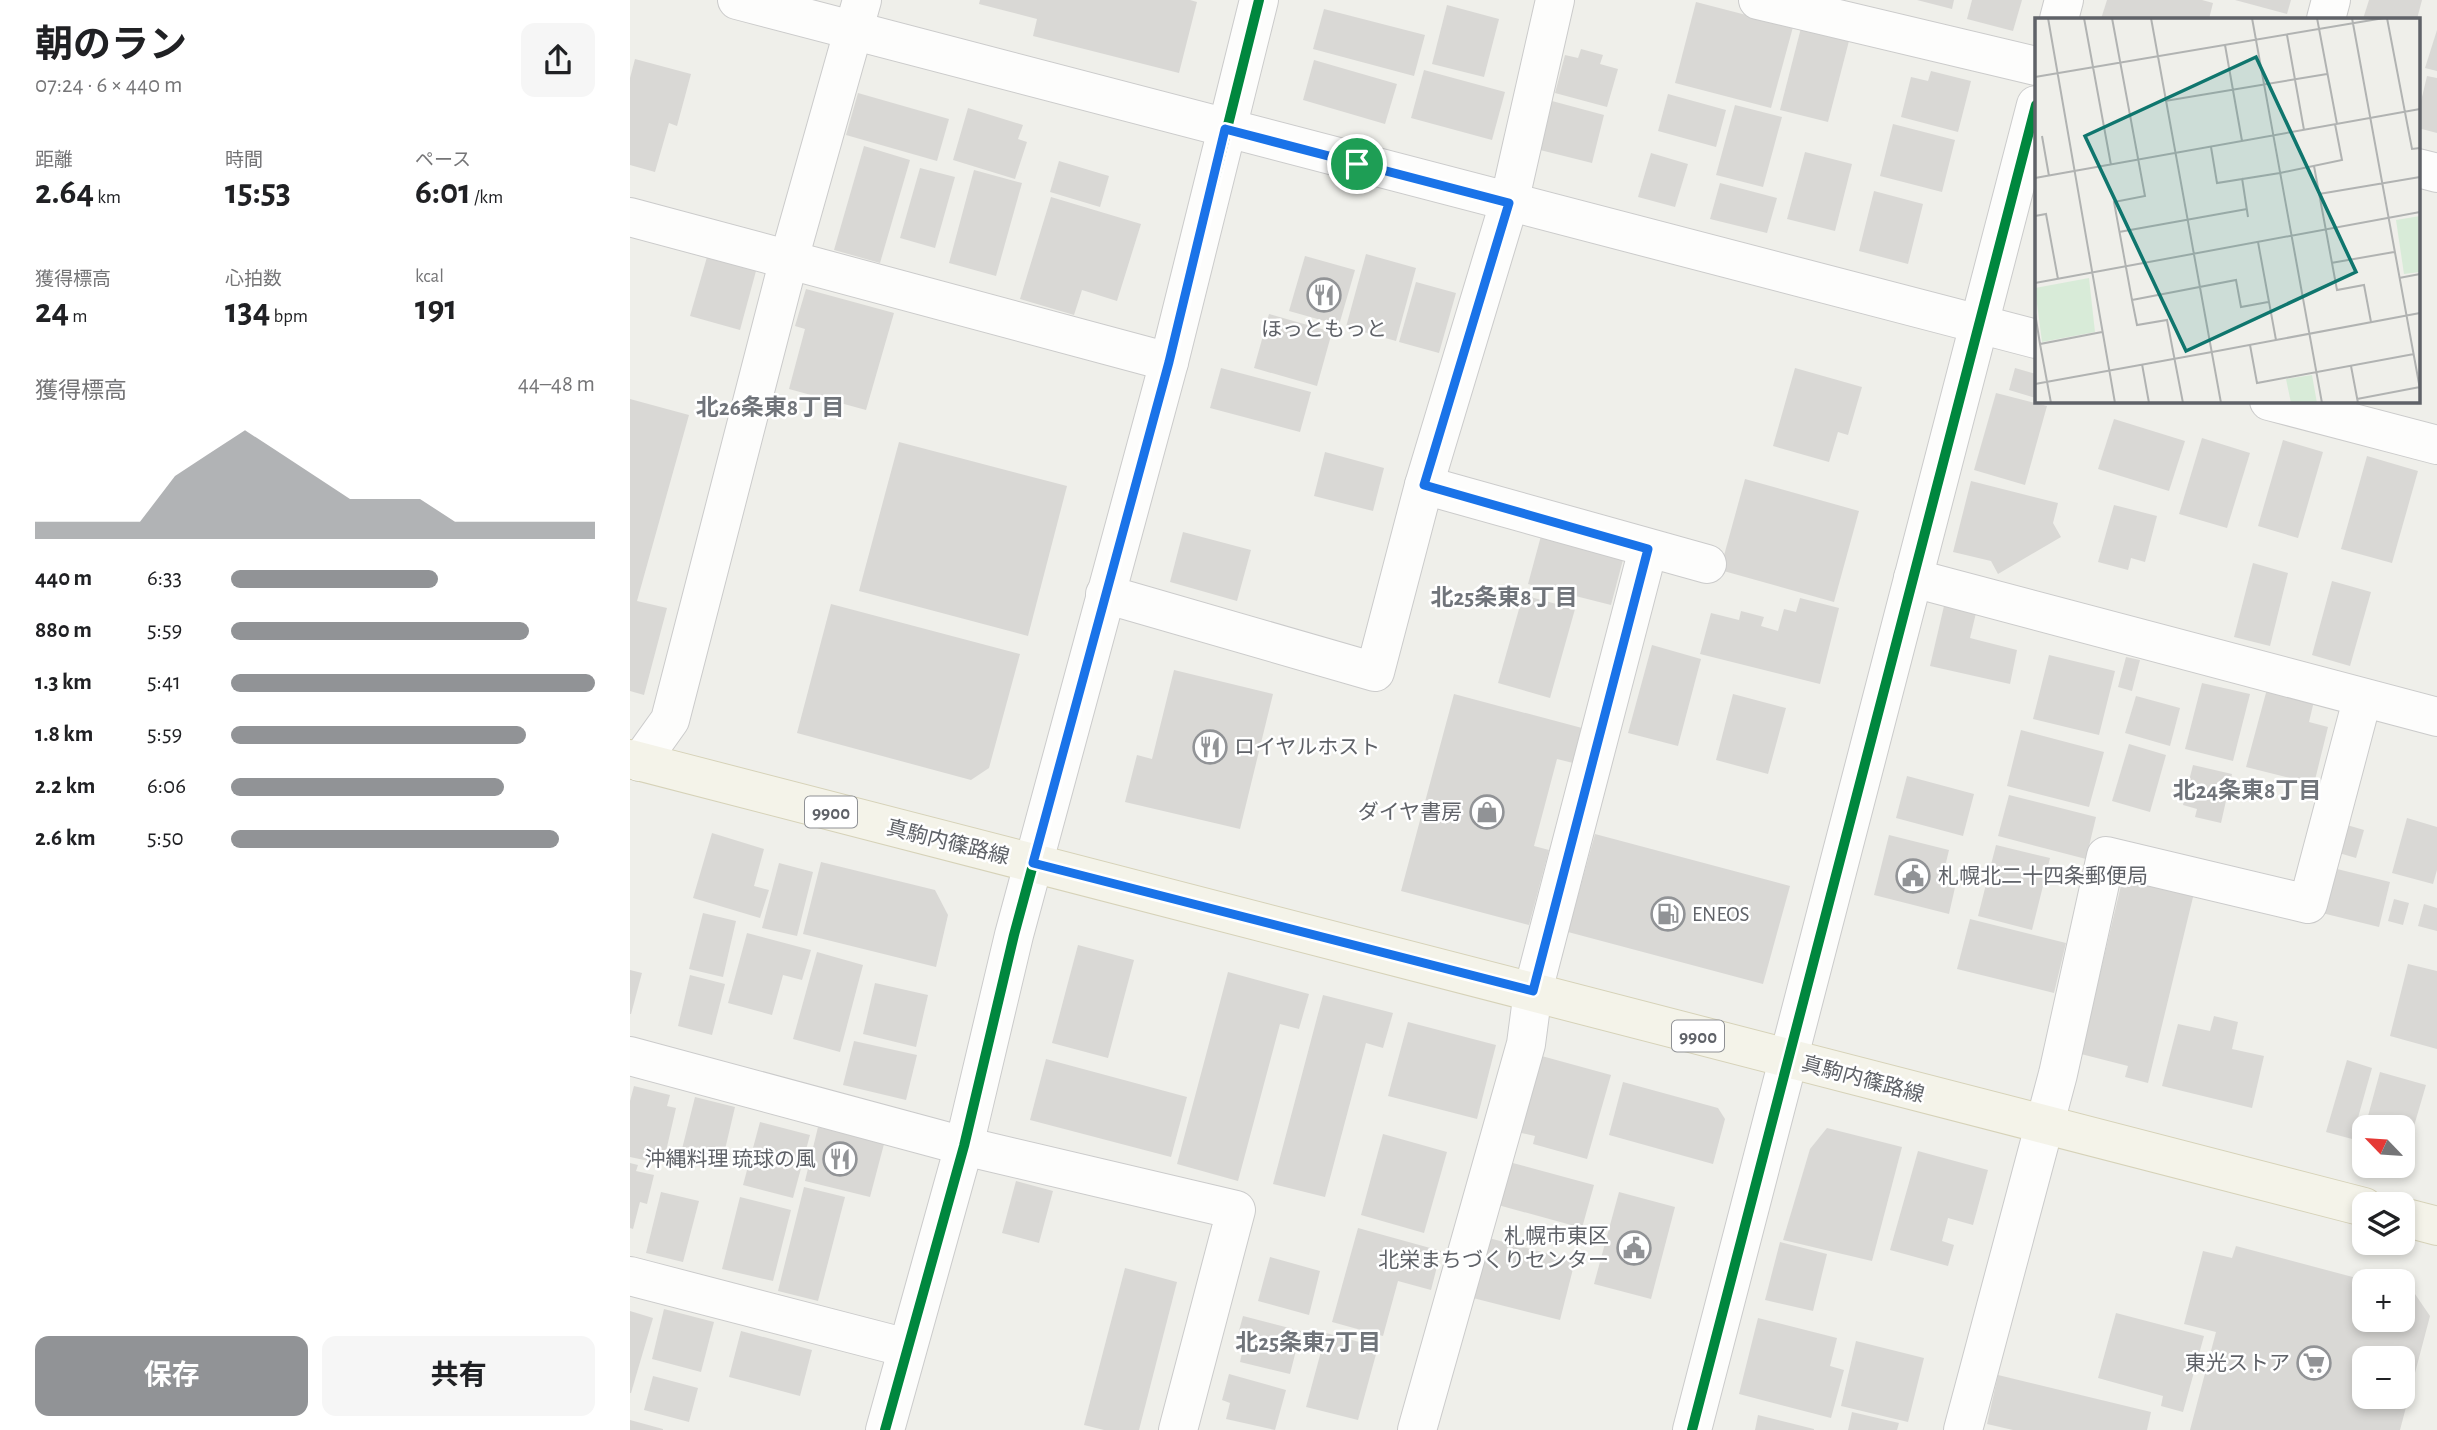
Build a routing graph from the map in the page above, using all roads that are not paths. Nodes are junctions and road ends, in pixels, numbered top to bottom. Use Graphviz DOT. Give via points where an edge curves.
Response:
graph roads {
  1 [pos="737,0"];
  2 [pos="1259,0"];
  3 [pos="1555,0"];
  4 [pos="2064,0"];
  5 [pos="2331,0"];
  6 [pos="1774,2"];
  7 [pos="857,16"];
  8 [pos="2059,18"];
  9 [pos="2326,18"];
  10 [pos="2035,66"];
  11 [pos="2035,109"];
  12 [pos="1225,129"];
  13 [pos="1509,203"];
  14 [pos="630,217"];
  15 [pos="789,259"];
  16 [pos="1980,324"];
  17 [pos="2035,339"];
  18 [pos="1169,362"];
  19 [pos="2273,402"];
  20 [pos="2437,446"];
  21 [pos="1424,485"];
  22 [pos="1648,549"];
  23 [pos="1707,564"];
  24 [pos="1913,578"];
  25 [pos="1105,594"];
  26 [pos="2362,699"];
  27 [pos="2437,717"];
  28 [pos="635,761"];
  29 [pos="1033,863"];
  30 [pos="1533,991"];
  31 [pos="630,1056"];
  32 [pos="1788,1059"];
  33 [pos="2043,1126"];
  34 [pos="964,1146"];
  35 [pos="2352,1204"];
  36 [pos="2415,1220"];
  37 [pos="2437,1226"];
  38 [pos="630,1276"];
  39 [pos="907,1348"];
  40 [pos="885,1430"];
  41 [pos="1178,1430"];
  42 [pos="1417,1430"];
  43 [pos="1692,1430"];
  44 [pos="1963,1430"];
  1 -- 7 [label="street"];
  2 -- 12 [label="street"];
  3 -- 13 [label="street"];
  4 -- 8 [label="street"];
  5 -- 9 [label="street"];
  6 -- 10 [label="street"];
  7 -- 12 [label="street"];
  7 -- 15 [label="street"];
  11 -- 16 [label="street"];
  12 -- 13 [label="street"];
  12 -- 18 [label="street"];
  13 -- 16 [label="street"];
  13 -- 21 [label="street"];
  14 -- 15 [label="street"];
  15 -- 18 [label="street"];
  15 -- 28 [label="street" via="670,720"];
  16 -- 17 [label="street"];
  16 -- 24 [label="street"];
  18 -- 25 [label="street"];
  19 -- 20 [label="street"];
  21 -- 22 [label="street"];
  21 -- 25 [label="street" via="1375,671"];
  22 -- 23 [label="street"];
  22 -- 30 [label="street"];
  24 -- 26 [label="street"];
  24 -- 32 [label="street"];
  25 -- 29 [label="street"];
  26 -- 27 [label="street"];
  26 -- 33 [label="street" via="2308,904 2106,856"];
  28 -- 29 [label="main road, 真駒内篠路線 / 9900"];
  29 -- 30 [label="main road, 真駒内篠路線 / 9900"];
  29 -- 34 [label="street"];
  30 -- 32 [label="main road, 真駒内篠路線 / 9900"];
  30 -- 42 [label="street" via="1526,1044"];
  31 -- 34 [label="street"];
  32 -- 33 [label="main road, 真駒内篠路線 / 9900"];
  32 -- 43 [label="street"];
  33 -- 35 [label="main road, 真駒内篠路線 / 9900"];
  33 -- 44 [label="street"];
  34 -- 39 [label="street"];
  34 -- 41 [label="street" via="1236,1210"];
  36 -- 37 [label="main road"];
  38 -- 39 [label="street"];
  39 -- 40 [label="street"];
}
